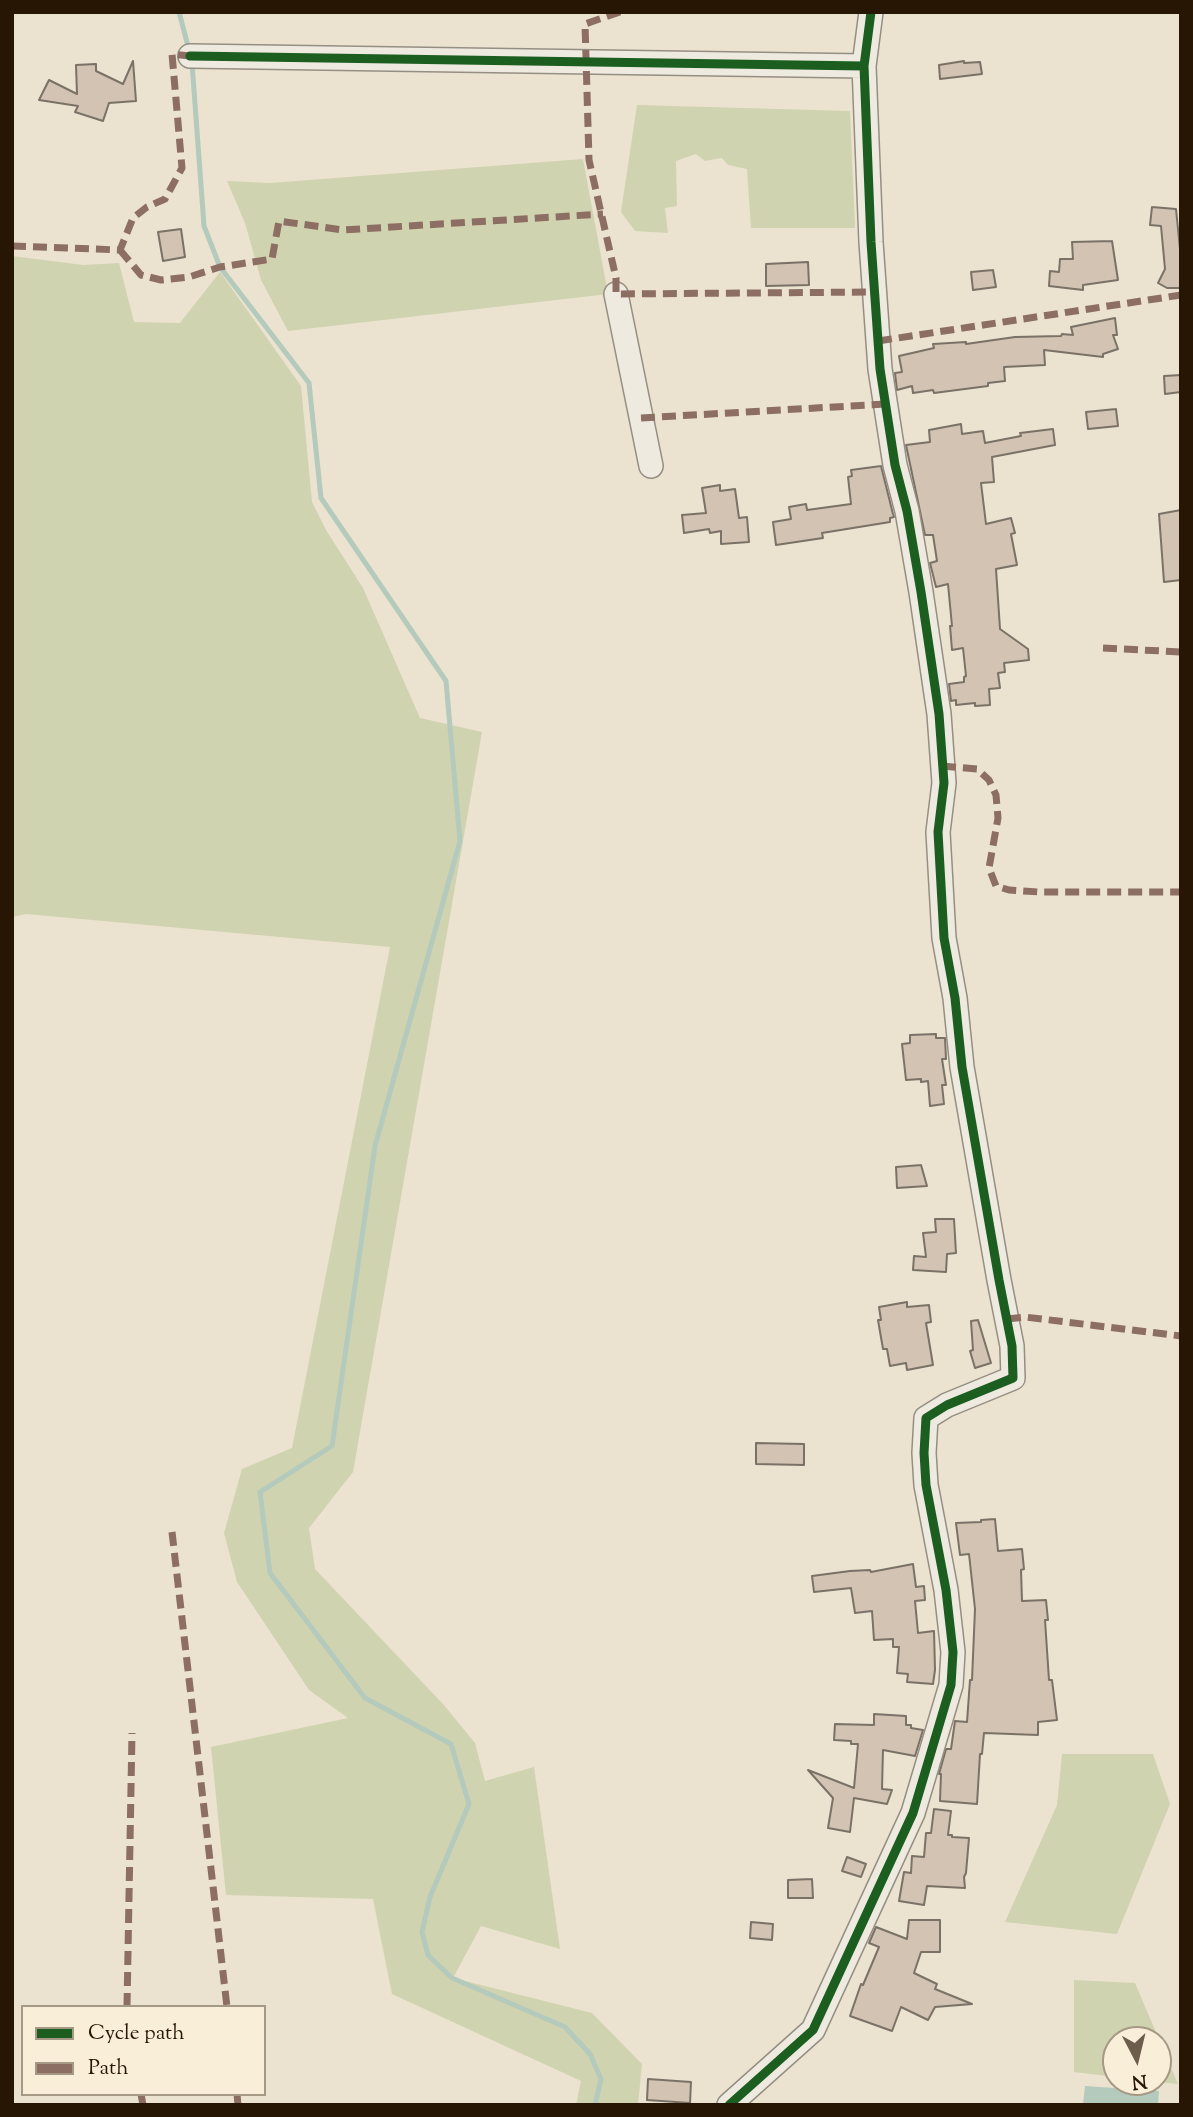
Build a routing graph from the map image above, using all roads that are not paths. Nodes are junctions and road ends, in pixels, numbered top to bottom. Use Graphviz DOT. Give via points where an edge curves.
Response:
graph roads {
  1 [pos="871,12"];
  2 [pos="190,56"];
  3 [pos="864,65"];
  4 [pos="616,293"];
  5 [pos="651,466"];
  6 [pos="729,2105"];
  1 -- 3 [label="street"];
  2 -- 3 [label="street"];
  3 -- 6 [label="street" via="880,369 939,714 944,783 938,832 944,939 1012,1346 1013,1378 926,1418 926,1485 946,1590 953,1651 951,1685 913,1813 813,2030"];
  4 -- 5 [label="street"];
}
